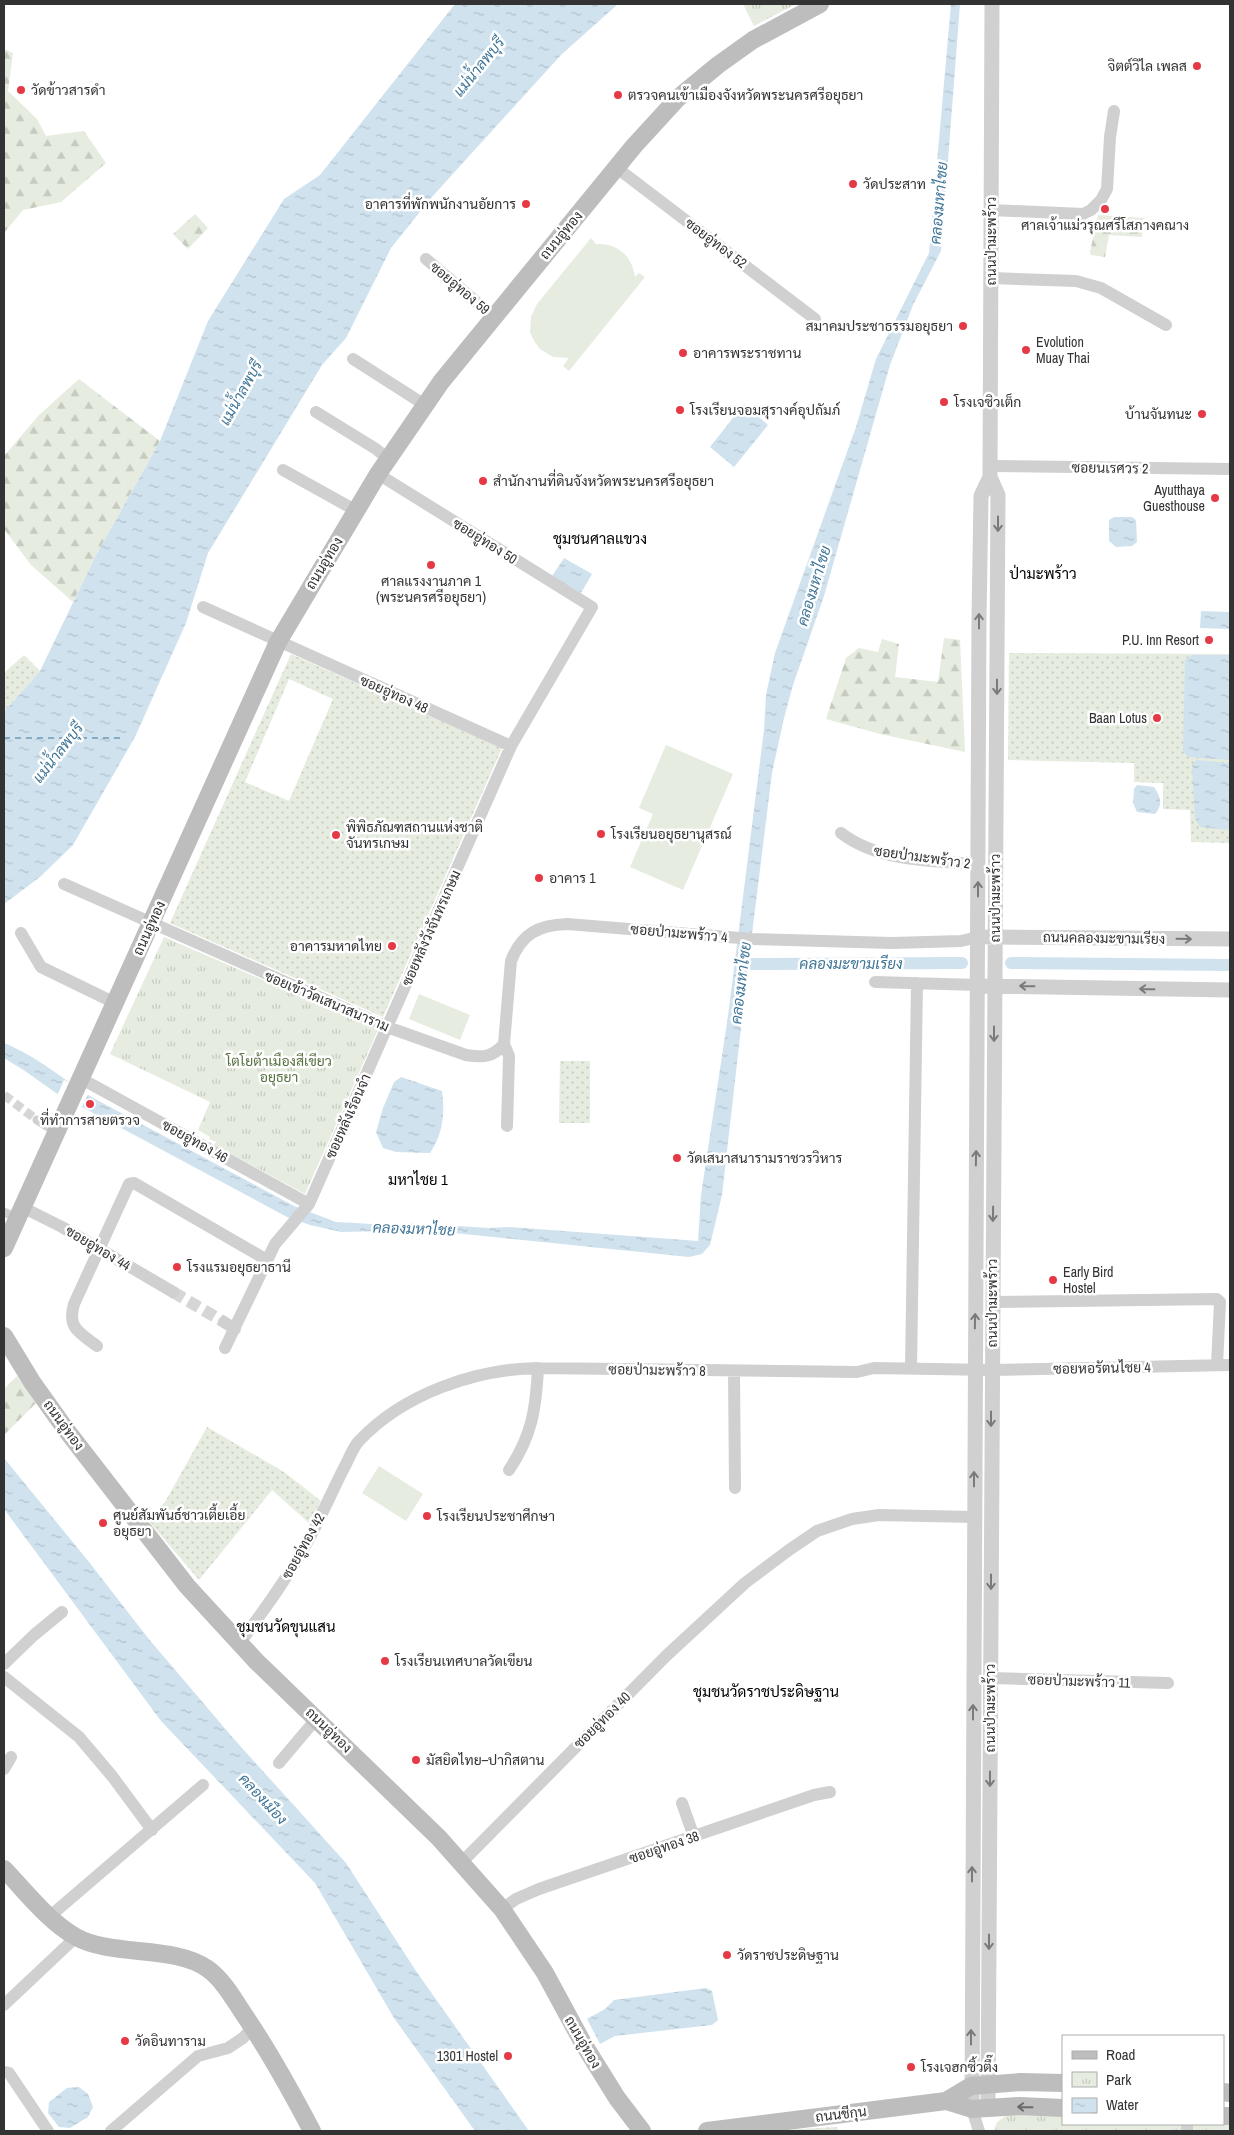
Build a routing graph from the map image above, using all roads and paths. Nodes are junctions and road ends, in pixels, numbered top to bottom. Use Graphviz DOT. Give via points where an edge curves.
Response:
graph roads {
  1 [pos="820,4"];
  2 [pos="992,4"];
  3 [pos="1114,112"];
  4 [pos="617,168"];
  5 [pos="991,210"];
  6 [pos="426,260"];
  7 [pos="991,278"];
  8 [pos="494,317"];
  9 [pos="814,318"];
  10 [pos="1166,325"];
  11 [pos="353,359"];
  12 [pos="425,406"];
  13 [pos="316,412"];
  14 [pos="388,460"];
  15 [pos="1230,469"];
  16 [pos="283,470"];
  17 [pos="990,472"];
  18 [pos="378,474"];
  19 [pos="355,510"];
  20 [pos="203,607"];
  21 [pos="592,607"];
  22 [pos="278,642"];
  23 [pos="511,746"];
  24 [pos="979,750"];
  25 [pos="996,750"];
  26 [pos="841,833"];
  27 [pos="978,864"];
  28 [pos="64,884"];
  29 [pos="151,924"];
  30 [pos="21,934"];
  31 [pos="978,937"];
  32 [pos="995,937"];
  33 [pos="1230,939"];
  34 [pos="875,982"];
  35 [pos="917,983"];
  36 [pos="978,985"];
  37 [pos="994,986"];
  38 [pos="1230,990"];
  39 [pos="114,1003"];
  40 [pos="387,1027"];
  41 [pos="504,1044"];
  42 [pos="75,1088"];
  43 [pos="37,1120"];
  44 [pos="507,1126"];
  45 [pos="56,1132"];
  46 [pos="307,1207"];
  47 [pos="14,1213"];
  48 [pos="4,1248"];
  49 [pos="98,1248"];
  50 [pos="268,1260"];
  51 [pos="173,1292"];
  52 [pos="992,1302"];
  53 [pos="224,1322"];
  54 [pos="235,1329"];
  55 [pos="4,1336"];
  56 [pos="97,1346"];
  57 [pos="225,1348"];
  58 [pos="1224,1365"];
  59 [pos="538,1368"];
  60 [pos="911,1368"];
  61 [pos="975,1370"];
  62 [pos="992,1370"];
  63 [pos="734,1371"];
  64 [pos="358,1442"];
  65 [pos="509,1470"];
  66 [pos="735,1488"];
  67 [pos="974,1517"];
  68 [pos="62,1612"];
  69 [pos="239,1644"];
  70 [pos="4,1664"];
  71 [pos="4,1677"];
  72 [pos="990,1678"];
  73 [pos="1168,1683"];
  74 [pos="317,1718"];
  75 [pos="11,1757"];
  76 [pos="279,1762"];
  77 [pos="4,1769"];
  78 [pos="203,1785"];
  79 [pos="830,1792"];
  80 [pos="682,1804"];
  81 [pos="152,1830"];
  82 [pos="694,1836"];
  83 [pos="462,1862"];
  84 [pos="4,1869"];
  85 [pos="502,1910"];
  86 [pos="49,1916"];
  87 [pos="76,1937"];
  88 [pos="4,2005"];
  89 [pos="253,2027"];
  90 [pos="4,2072"];
  91 [pos="1062,2084"];
  92 [pos="979,2085"];
  93 [pos="946,2101"];
  94 [pos="1062,2108"];
  95 [pos="980,2109"];
  96 [pos="979,2130"];
  97 [pos="48,2131"];
  98 [pos="111,2131"];
  99 [pos="312,2131"];
  100 [pos="642,2131"];
  101 [pos="707,2131"];
  1 -- 4 [label="main road, ถนนอู่ทอง" via="753,40 718,65 678,98"];
  2 -- 5 [label="street, ถนนป่ามะพร้าว"];
  3 -- 5 [label="street" via="1107,189 1102,200 1090,210 1083,214"];
  4 -- 8 [label="main road, ถนนอู่ทอง"];
  4 -- 9 [label="street, ซอยอู่ทอง 52"];
  5 -- 7 [label="street, ถนนป่ามะพร้าว"];
  6 -- 8 [label="street, ซอยอู่ทอง 59"];
  7 -- 10 [label="street" via="1076,281 1100,288"];
  7 -- 17 [label="street, ถนนป่ามะพร้าว"];
  8 -- 12 [label="main road, ถนนอู่ทอง"];
  11 -- 12 [label="street"];
  12 -- 14 [label="main road, ถนนอู่ทอง"];
  13 -- 14 [label="street"];
  14 -- 18 [label="main road, ถนนอู่ทอง"];
  15 -- 17 [label="street, ซอยนเรศวร 2"];
  16 -- 19 [label="street"];
  24 -- 17 [label="street, ถนนป่ามะพร้าว, one-way" via="981,496"];
  17 -- 25 [label="street, ถนนป่ามะพร้าว, one-way" via="998,495"];
  18 -- 19 [label="main road, ถนนอู่ทอง"];
  18 -- 21 [label="street, ซอยอู่ทอง 50"];
  19 -- 22 [label="main road, ถนนอู่ทอง"];
  20 -- 22 [label="street, ซอยอู่ทอง 48"];
  21 -- 23 [label="street, ซอยหลังวังจันทรเกษม"];
  22 -- 23 [label="street, ซอยอู่ทอง 48"];
  22 -- 29 [label="main road, ถนนอู่ทอง"];
  23 -- 40 [label="street, ซอยหลังวังจันทรเกษม"];
  24 -- 25 [label="street"];
  24 -- 27 [label="street, ถนนป่ามะพร้าว"];
  25 -- 32 [label="street, ถนนป่ามะพร้าว"];
  26 -- 27 [label="street, ซอยป่ามะพร้าว 2" via="871,851 932,861"];
  31 -- 27 [label="street, ถนนป่ามะพร้าว, one-way"];
  28 -- 29 [label="street, ซอยเข้าวัดเสนาสนาราม"];
  29 -- 39 [label="main road, ถนนอู่ทอง"];
  29 -- 40 [label="street, ซอยเข้าวัดเสนาสนาราม"];
  30 -- 39 [label="street" via="41,967"];
  31 -- 32 [label="street, ถนนคลองมะขามเรียง"];
  31 -- 36 [label="street, ถนนป่ามะพร้าว"];
  31 -- 41 [label="street, ซอยป่ามะพร้าว 4" via="961,941 892,943 752,939 553,924 537,929 516,948 511,961"];
  32 -- 33 [label="street, ถนนคลองมะขามเรียง, one-way"];
  32 -- 37 [label="street, ถนนป่ามะพร้าว"];
  34 -- 35 [label="street"];
  35 -- 36 [label="street"];
  35 -- 60 [label="street"];
  36 -- 37 [label="street"];
  61 -- 36 [label="street, ถนนป่ามะพร้าว, one-way"];
  38 -- 37 [label="street, one-way"];
  37 -- 52 [label="street, ถนนป่ามะพร้าว, one-way"];
  39 -- 42 [label="main road, ถนนอู่ทอง"];
  40 -- 41 [label="street, ซอยเข้าวัดเสนาสนาราม" via="479,1057 498,1052"];
  40 -- 46 [label="street, ซอยหลังเรือนจำ"];
  41 -- 44 [label="street, ซอยป่ามะพร้าว 4" via="509,1056"];
  42 -- 45 [label="main road, ถนนอู่ทอง"];
  42 -- 46 [label="street, ซอยอู่ทอง 46"];
  43 -- 45 [label="street"];
  45 -- 47 [label="main road, ถนนอู่ทอง"];
  46 -- 50 [label="street, ซอยหลังเรือนจำ" via="275,1244"];
  47 -- 48 [label="main road, ถนนอู่ทอง"];
  47 -- 49 [label="street, ซอยอู่ทอง 44" via="62,1227"];
  49 -- 50 [label="street" via="131,1183"];
  49 -- 51 [label="street, ซอยอู่ทอง 44"];
  49 -- 56 [label="street" via="70,1317 75,1329"];
  50 -- 54 [label="street, ซอยหลังเรือนจำ"];
  52 -- 58 [label="street" via="1218,1299"];
  52 -- 62 [label="street, ถนนป่ามะพร้าว"];
  53 -- 54 [label="street"];
  54 -- 57 [label="street, ซอยหลังเรือนจำ"];
  55 -- 69 [label="main road, ถนนอู่ทอง" via="32,1382 79,1446 187,1586"];
  58 -- 62 [label="street, ซอยหอรัตนไชย 4"];
  59 -- 63 [label="street, ซอยป่ามะพร้าว 8"];
  59 -- 64 [label="street, ซอยป่ามะพร้าว 8" via="487,1372 442,1386 382,1421"];
  59 -- 65 [label="street" via="533,1418 526,1440"];
  60 -- 61 [label="street, ซอยป่ามะพร้าว 8"];
  60 -- 63 [label="street, ซอยป่ามะพร้าว 8" via="874,1368 857,1372"];
  61 -- 62 [label="street, ซอยหอรัตนไชย 4"];
  67 -- 61 [label="street, ถนนป่ามะพร้าว, one-way"];
  62 -- 72 [label="street, ถนนป่ามะพร้าว, one-way"];
  63 -- 66 [label="street"];
  64 -- 69 [label="street, ซอยอู่ทอง 42" via="289,1573"];
  67 -- 83 [label="street, ซอยอู่ทอง 40" via="879,1516 852,1519 817,1531 745,1583 666,1656"];
  92 -- 67 [label="street, ถนนป่ามะพร้าว, one-way"];
  68 -- 70 [label="street"];
  69 -- 74 [label="main road, ถนนอู่ทอง"];
  71 -- 81 [label="street" via="79,1737"];
  72 -- 73 [label="street, ซอยป่ามะพร้าว 11"];
  72 -- 92 [label="street, ถนนป่ามะพร้าว, one-way"];
  74 -- 76 [label="street"];
  74 -- 83 [label="main road, ถนนอู่ทอง"];
  75 -- 77 [label="street"];
  78 -- 81 [label="street"];
  79 -- 82 [label="street, ซอยอู่ทอง 38"];
  80 -- 82 [label="street"];
  81 -- 86 [label="street"];
  82 -- 85 [label="street, ซอยอู่ทอง 38" via="539,1889 516,1899"];
  83 -- 85 [label="main road, ถนนอู่ทอง"];
  84 -- 86 [label="main road"];
  85 -- 100 [label="main road, ถนนอู่ทอง" via="545,1973 584,2046"];
  86 -- 87 [label="main road"];
  87 -- 88 [label="street"];
  87 -- 89 [label="main road" via="176,1957 207,1968 220,1980"];
  89 -- 98 [label="street" via="228,2048 198,2056"];
  89 -- 99 [label="main road"];
  90 -- 97 [label="street" via="9,2072"];
  91 -- 92 [label="main road, ถนนชีกุน"];
  92 -- 93 [label="main road, ถนนชีกุน"];
  92 -- 95 [label="street, ถนนป่ามะพร้าว"];
  93 -- 95 [label="main road, ถนนชีกุน"];
  93 -- 101 [label="main road, ถนนชีกุน"];
  94 -- 95 [label="main road, ถนนชีกุน, one-way"];
  95 -- 96 [label="street, ถนนป่ามะพร้าว"];
}
